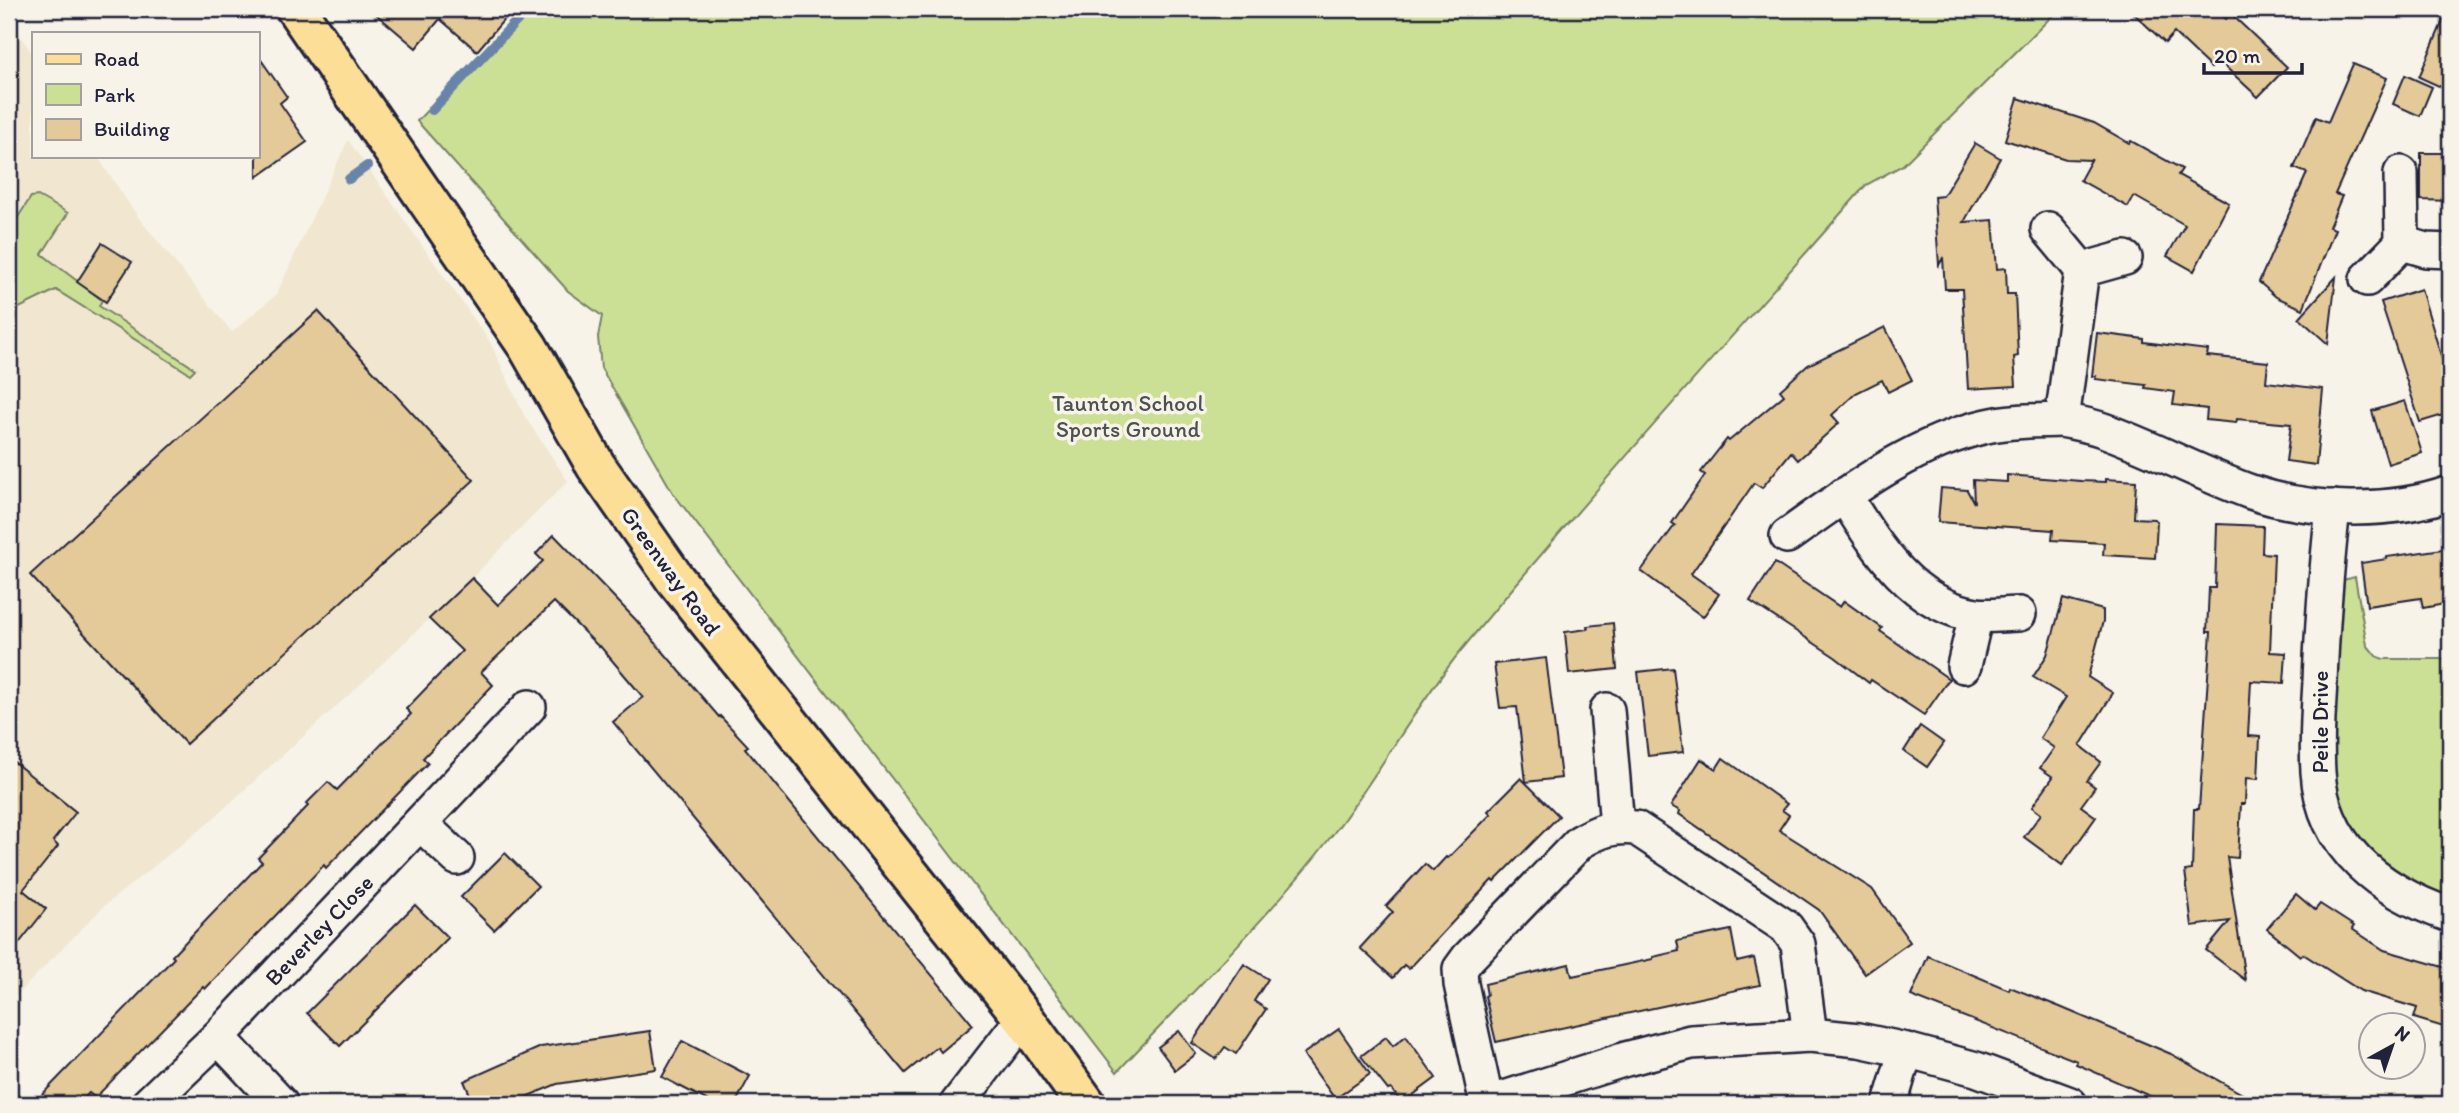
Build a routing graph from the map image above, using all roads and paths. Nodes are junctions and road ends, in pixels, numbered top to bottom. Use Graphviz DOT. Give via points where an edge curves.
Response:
graph roads {
  1 [pos="296,9"];
  2 [pos="2401,173"];
  3 [pos="2048,229"];
  4 [pos="2402,243"];
  5 [pos="2450,251"];
  6 [pos="2126,258"];
  7 [pos="2082,270"];
  8 [pos="2367,279"];
  9 [pos="2062,420"];
  10 [pos="2450,494"];
  11 [pos="1844,495"];
  12 [pos="2333,507"];
  13 [pos="1787,536"];
  14 [pos="2019,614"];
  15 [pos="1976,615"];
  16 [pos="1964,666"];
  17 [pos="529,707"];
  18 [pos="1607,710"];
  19 [pos="422,824"];
  20 [pos="1617,826"];
  21 [pos="457,858"];
  22 [pos="2450,915"];
  23 [pos="1026,1021"];
  24 [pos="1810,1035"];
  25 [pos="218,1037"];
  26 [pos="1906,1050"];
  27 [pos="148,1104"];
  28 [pos="281,1104"];
  29 [pos="957,1104"];
  30 [pos="1086,1104"];
  31 [pos="1487,1104"];
  32 [pos="1890,1104"];
  33 [pos="2070,1104"];
  1 -- 23 [label="main road, Greenway Road" via="528,347 596,466 675,579"];
  2 -- 4 [label="street"];
  3 -- 7 [label="street"];
  4 -- 5 [label="street"];
  4 -- 8 [label="street"];
  6 -- 7 [label="street"];
  7 -- 9 [label="street"];
  9 -- 11 [label="street" via="1989,425 1953,435"];
  9 -- 12 [label="street" via="2101,429 2252,492 2297,504"];
  10 -- 12 [label="street" via="2377,507"];
  11 -- 13 [label="street"];
  11 -- 15 [label="street" via="1869,536 1917,590"];
  12 -- 22 [label="street, Peile Drive" via="2318,718 2318,774 2324,807 2344,846 2360,865 2403,896"];
  14 -- 15 [label="street"];
  15 -- 16 [label="street"];
  17 -- 19 [label="street, Beverley Close"];
  18 -- 20 [label="street"];
  19 -- 21 [label="street"];
  19 -- 25 [label="street, Beverley Close"];
  20 -- 24 [label="street" via="1636,828 1786,927 1798,944"];
  20 -- 31 [label="street" via="1580,842 1460,969"];
  23 -- 29 [label="street"];
  23 -- 30 [label="main road, Greenway Road"];
  24 -- 26 [label="street"];
  24 -- 31 [label="street" via="1691,1042"];
  25 -- 27 [label="street, Beverley Close"];
  25 -- 28 [label="street"];
  26 -- 32 [label="street"];
  26 -- 33 [label="street" via="1976,1069"];
}
